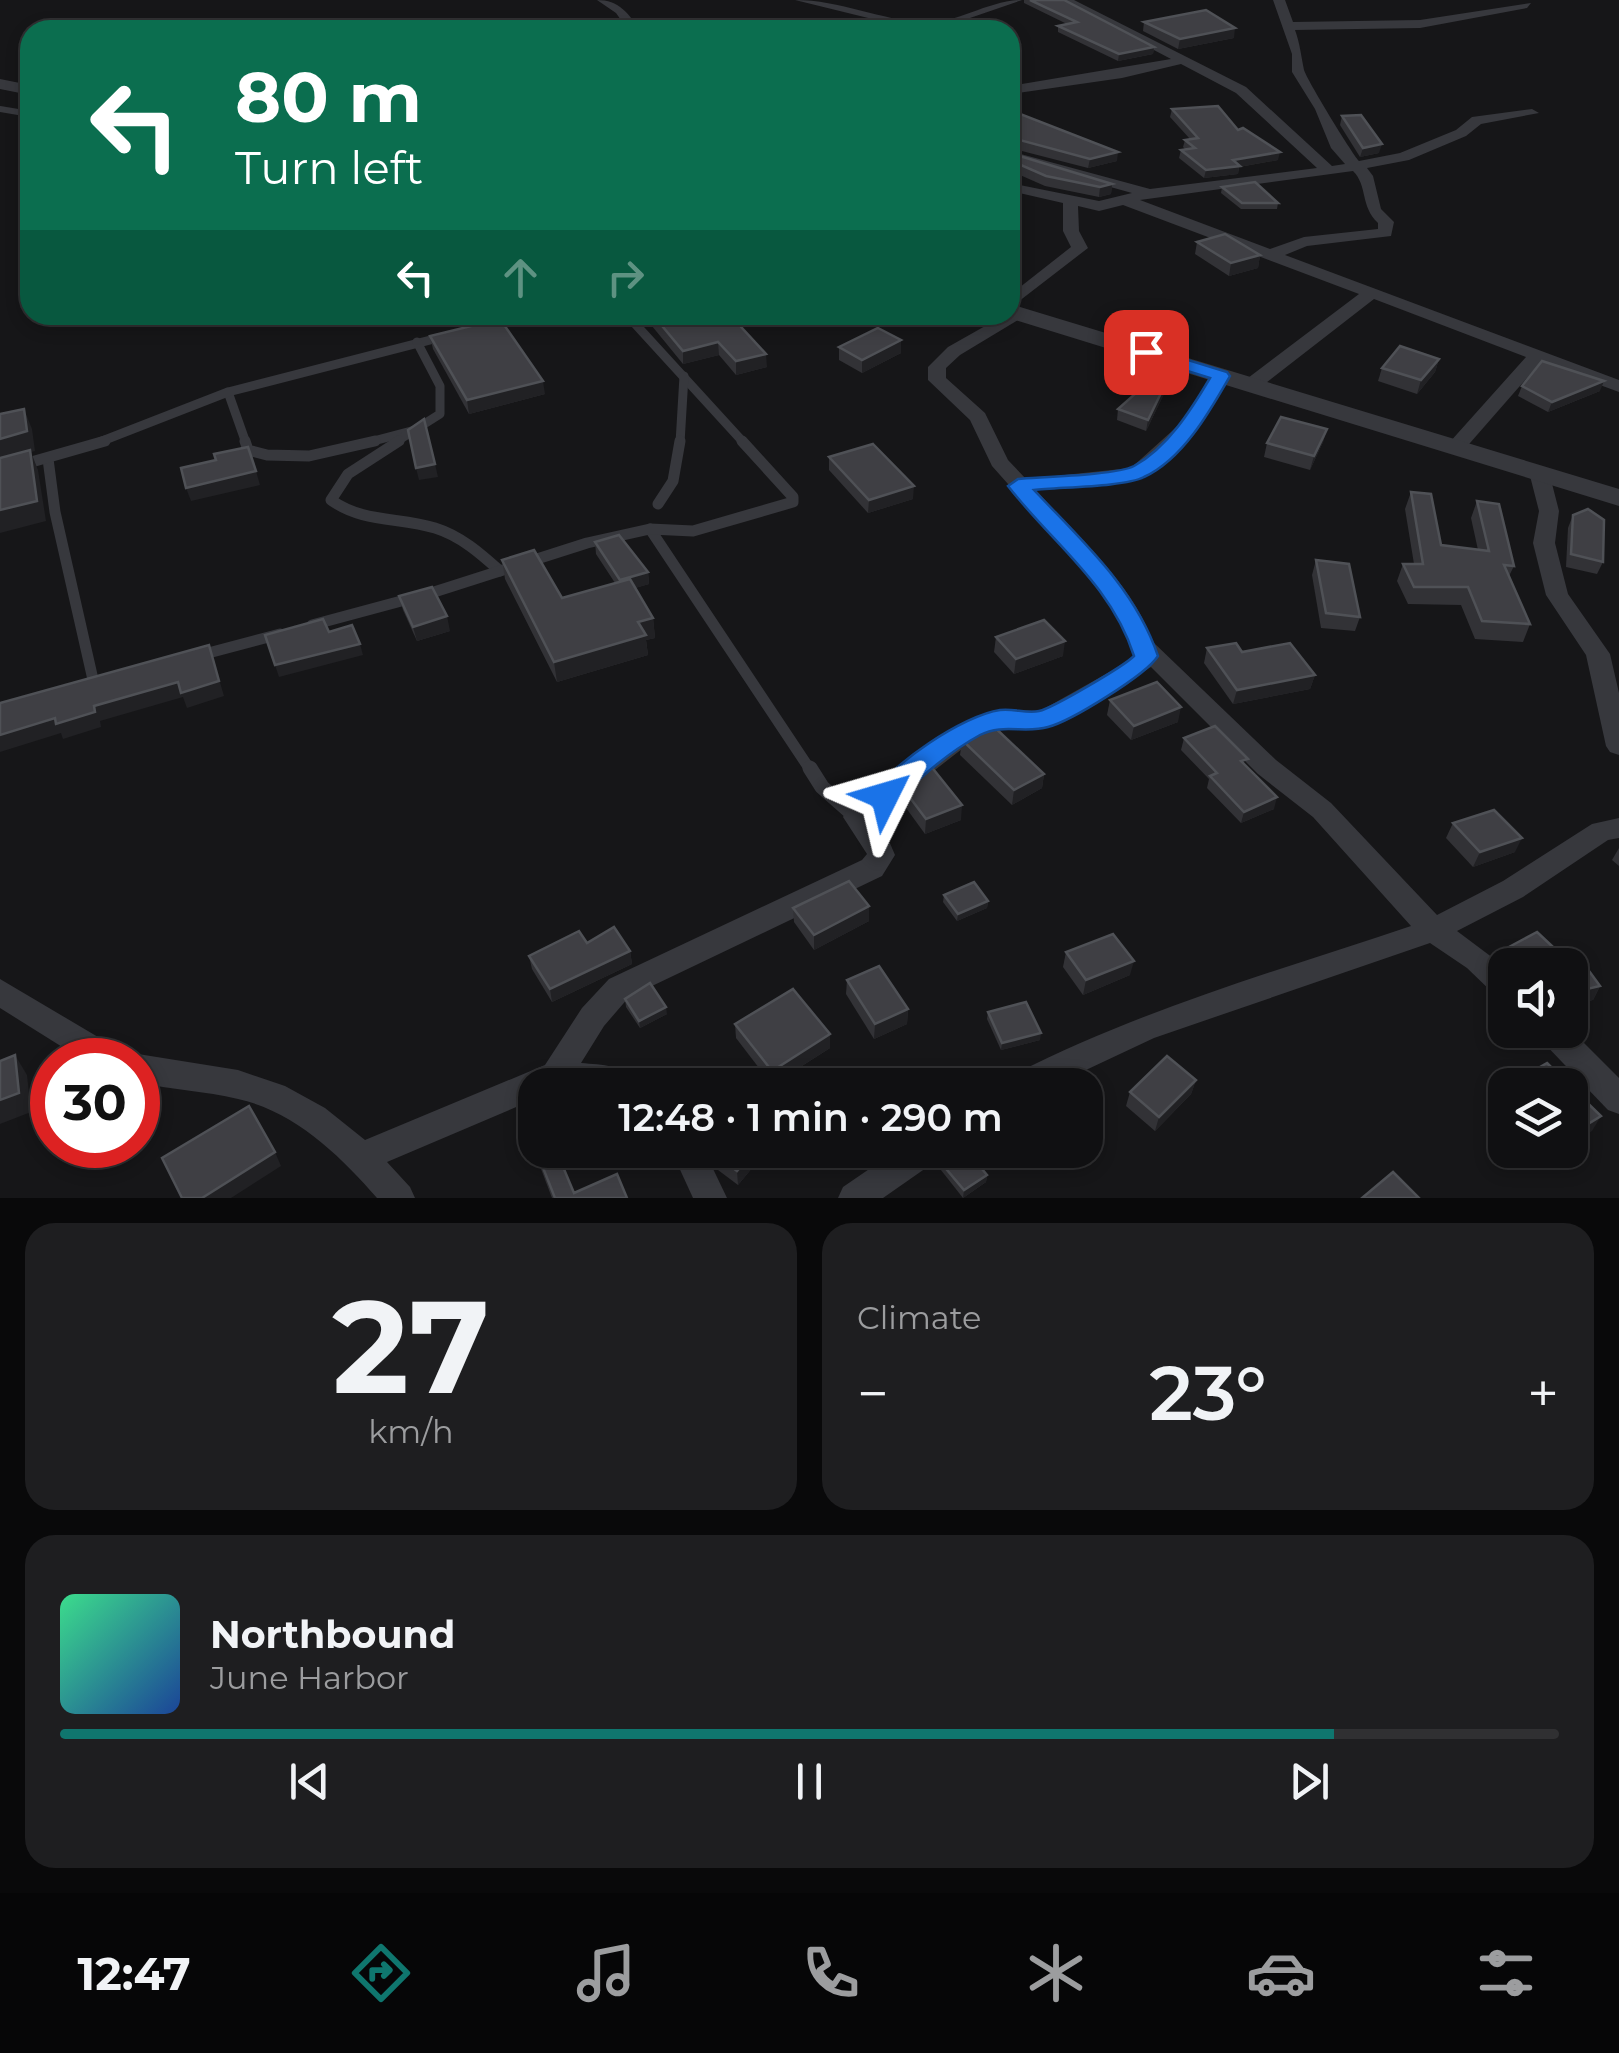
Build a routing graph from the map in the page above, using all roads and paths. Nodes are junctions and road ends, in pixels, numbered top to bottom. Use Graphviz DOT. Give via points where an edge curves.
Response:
graph roads {
  1 [pos="603,0"];
  2 [pos="801,0"];
  3 [pos="856,0"];
  4 [pos="1016,0"];
  5 [pos="1065,0"];
  6 [pos="1279,0"];
  7 [pos="1527,5"];
  8 [pos="838,9"];
  9 [pos="627,20"];
  10 [pos="886,20"];
  11 [pos="954,20"];
  12 [pos="1290,26"];
  13 [pos="1184,60"];
  14 [pos="1020,89"];
  15 [pos="1532,113"];
  16 [pos="1020,158"];
  17 [pos="1352,164"];
  18 [pos="1329,171"];
  19 [pos="1020,190"];
  20 [pos="1148,193"];
  21 [pos="1124,200"];
  22 [pos="1070,202"];
  23 [pos="1272,254"];
  24 [pos="1374,291"];
  25 [pos="1020,302"];
  26 [pos="1020,312"];
  27 [pos="493,325"];
  28 [pos="636,325"];
  29 [pos="990,325"];
  30 [pos="473,330"];
  31 [pos="454,334"];
  32 [pos="417,342"];
  33 [pos="1538,354"];
  34 [pos="684,376"];
  35 [pos="1220,376"];
  36 [pos="1251,385"];
  37 [pos="1619,386"];
  38 [pos="228,392"];
  39 [pos="424,428"];
  40 [pos="1456,447"];
  41 [pos="48,459"];
  42 [pos="0,471"];
  43 [pos="1540,472"];
  44 [pos="1018,486"];
  45 [pos="1619,498"];
  46 [pos="658,504"];
  47 [pos="650,529"];
  48 [pos="500,570"];
  49 [pos="1146,648"];
  50 [pos="188,659"];
  51 [pos="113,679"];
  52 [pos="94,684"];
  53 [pos="80,687"];
  54 [pos="1619,746"];
  55 [pos="856,817"];
  56 [pos="1619,828"];
  57 [pos="1433,930"];
  58 [pos="1488,970"];
  59 [pos="0,992"];
  60 [pos="74,1038"];
  61 [pos="1571,1048"];
  62 [pos="560,1068"];
  63 [pos="1056,1068"];
  64 [pos="160,1072"];
  65 [pos="1612,1085"];
  66 [pos="518,1091"];
  67 [pos="363,1156"];
  68 [pos="696,1168"];
  69 [pos="898,1168"];
  70 [pos="398,1198"];
  71 [pos="710,1198"];
  72 [pos="855,1198"];
  1 -- 9 [label="street"];
  2 -- 8 [label="street"];
  3 -- 8 [label="street"];
  4 -- 11 [label="street"];
  5 -- 13 [label="street"];
  6 -- 12 [label="street"];
  7 -- 12 [label="street" via="1420,24"];
  8 -- 10 [label="street"];
  12 -- 17 [label="street" via="1298,72"];
  13 -- 14 [label="street"];
  13 -- 18 [label="street" via="1240,90"];
  15 -- 17 [label="street" via="1488,116 1404,158"];
  16 -- 20 [label="street"];
  17 -- 18 [label="street"];
  17 -- 23 [label="street" via="1366,176 1385,233 1304,242"];
  18 -- 20 [label="street"];
  19 -- 22 [label="street"];
  20 -- 21 [label="street"];
  21 -- 22 [label="street" via="1099,206"];
  21 -- 23 [label="street"];
  22 -- 25 [label="street" via="1071,231 1080,248"];
  23 -- 24 [label="street"];
  24 -- 33 [label="street"];
  24 -- 36 [label="street"];
  26 -- 35 [label="street"];
  27 -- 30 [label="lane"];
  28 -- 34 [label="lane"];
  29 -- 44 [label="street" via="937,367 937,380 978,417"];
  31 -- 32 [label="lane"];
  32 -- 38 [label="lane"];
  32 -- 39 [label="lane" via="435,372 441,402 440,414"];
  33 -- 37 [label="street"];
  33 -- 40 [label="street"];
  34 -- 46 [label="lane" via="678,464 670,493"];
  34 -- 47 [label="lane" via="793,502 693,531"];
  35 -- 36 [label="street"];
  35 -- 44 [label="street" via="1189,426 1137,473"];
  36 -- 40 [label="street"];
  38 -- 39 [label="lane" via="248,450 267,458"];
  38 -- 41 [label="lane"];
  39 -- 48 [label="lane" via="346,473 331,500 345,513 454,535"];
  40 -- 43 [label="street"];
  41 -- 42 [label="lane"];
  41 -- 52 [label="lane"];
  43 -- 45 [label="street"];
  43 -- 54 [label="street" via="1549,511 1544,543 1557,595 1598,654"];
  44 -- 49 [label="street" via="1102,575"];
  47 -- 48 [label="lane"];
  47 -- 55 [label="lane" via="822,787"];
  48 -- 50 [label="lane"];
  49 -- 55 [label="street" via="1139,666 1044,720 1001,718 971,729"];
  49 -- 57 [label="street" via="1322,810"];
  51 -- 52 [label="lane"];
  52 -- 53 [label="lane"];
  55 -- 62 [label="street" via="881,855 872,868 619,988"];
  56 -- 57 [label="street" via="1601,831 1513,890"];
  57 -- 58 [label="street"];
  57 -- 63 [label="street" via="1145,1028"];
  59 -- 60 [label="street"];
  61 -- 65 [label="street"];
  64 -- 67 [label="street" via="251,1088 301,1112"];
  66 -- 67 [label="street"];
  67 -- 70 [label="street"];
  68 -- 71 [label="street"];
  69 -- 72 [label="street"];
}
